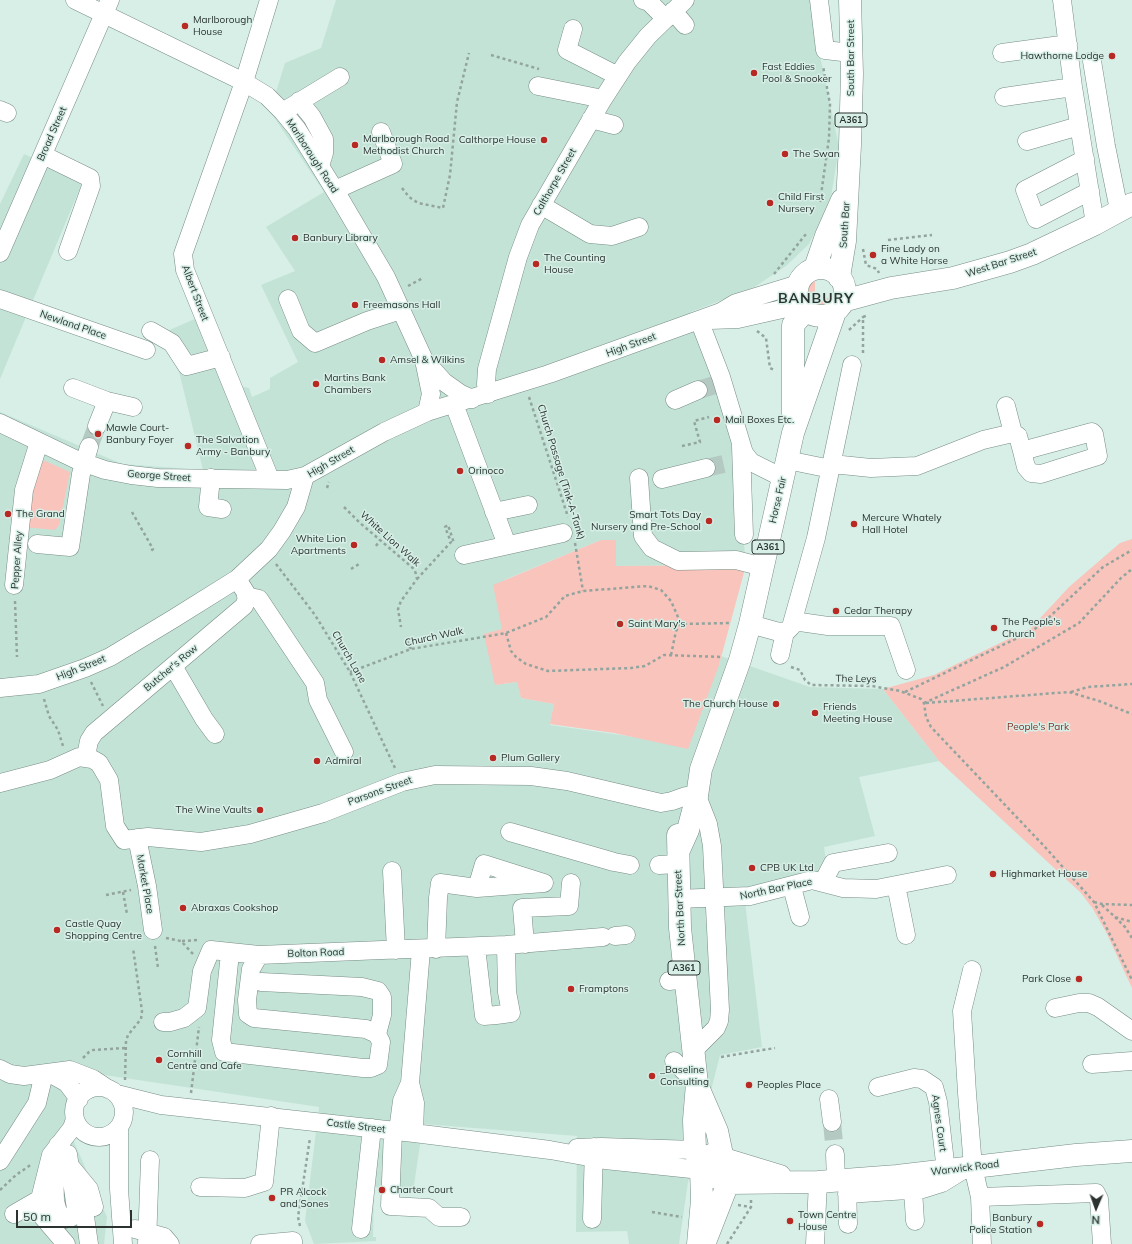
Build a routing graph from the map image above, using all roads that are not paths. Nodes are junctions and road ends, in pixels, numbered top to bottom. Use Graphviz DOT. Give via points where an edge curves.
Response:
graph roads {
  1 [pos="75,0"];
  2 [pos="269,0"];
  3 [pos="643,0"];
  4 [pos="820,0"];
  5 [pos="850,0"];
  6 [pos="1062,0"];
  7 [pos="107,7"];
  8 [pos="675,10"];
  9 [pos="685,25"];
  10 [pos="573,29"];
  11 [pos="1068,44"];
  12 [pos="851,53"];
  13 [pos="1002,53"];
  14 [pos="1092,61"];
  15 [pos="618,76"];
  16 [pos="340,77"];
  17 [pos="543,80"];
  18 [pos="244,82"];
  19 [pos="1072,86"];
  20 [pos="1004,97"];
  21 [pos="603,99"];
  22 [pos="299,101"];
  23 [pos="283,112"];
  24 [pos="591,119"];
  25 [pos="614,125"];
  26 [pos="1079,126"];
  27 [pos="381,132"];
  28 [pos="1027,141"];
  29 [pos="43,155"];
  30 [pos="1085,159"];
  31 [pos="320,166"];
  32 [pos="847,188"];
  33 [pos="1090,191"];
  34 [pos="348,198"];
  35 [pos="541,205"];
  36 [pos="1126,207"];
  37 [pos="1095,224"];
  38 [pos="639,227"];
  39 [pos="68,251"];
  40 [pos="0,253"];
  41 [pos="815,268"];
  42 [pos="840,293"];
  43 [pos="0,299"];
  44 [pos="288,300"];
  45 [pos="801,300"];
  46 [pos="401,310"];
  47 [pos="699,320"];
  48 [pos="151,331"];
  49 [pos="146,350"];
  50 [pos="221,357"];
  51 [pos="424,360"];
  52 [pos="852,365"];
  53 [pos="73,388"];
  54 [pos="698,390"];
  55 [pos="480,396"];
  56 [pos="675,400"];
  57 [pos="107,401"];
  58 [pos="454,404"];
  59 [pos="1006,406"];
  60 [pos="133,407"];
  61 [pos="427,412"];
  62 [pos="0,423"];
  63 [pos="98,426"];
  64 [pos="793,433"];
  65 [pos="1013,433"];
  66 [pos="39,442"];
  67 [pos="1022,452"];
  68 [pos="86,455"];
  69 [pos="739,456"];
  70 [pos="832,467"];
  71 [pos="706,468"];
  72 [pos="785,469"];
  73 [pos="305,476"];
  74 [pos="211,478"];
  75 [pos="639,478"];
  76 [pos="270,479"];
  77 [pos="662,479"];
  78 [pos="528,505"];
  79 [pos="222,509"];
  80 [pos="494,512"];
  81 [pos="568,530"];
  82 [pos="744,535"];
  83 [pos="37,544"];
  84 [pos="507,545"];
  85 [pos="464,555"];
  86 [pos="763,567"];
  87 [pos="237,579"];
  88 [pos="14,585"];
  89 [pos="246,596"];
  90 [pos="750,624"];
  91 [pos="789,626"];
  92 [pos="780,655"];
  93 [pos="740,660"];
  94 [pos="173,666"];
  95 [pos="906,670"];
  96 [pos="0,688"];
  97 [pos="215,734"];
  98 [pos="344,752"];
  99 [pos="86,756"];
  100 [pos="0,783"];
  101 [pos="691,796"];
  102 [pos="510,832"];
  103 [pos="130,839"];
  104 [pos="888,853"];
  105 [pos="630,865"];
  106 [pos="392,870"];
  107 [pos="947,875"];
  108 [pos="823,882"];
  109 [pos="571,883"];
  110 [pos="896,885"];
  111 [pos="792,887"];
  112 [pos="477,888"];
  113 [pos="715,897"];
  114 [pos="678,899"];
  115 [pos="800,917"];
  116 [pos="153,930"];
  117 [pos="906,935"];
  118 [pos="615,936"];
  119 [pos="525,944"];
  120 [pos="506,945"];
  121 [pos="476,947"];
  122 [pos="428,949"];
  123 [pos="396,950"];
  124 [pos="244,954"];
  125 [pos="972,970"];
  126 [pos="261,982"];
  127 [pos="1055,1008"];
  128 [pos="163,1022"];
  129 [pos="1132,1030"];
  130 [pos="377,1034"];
  131 [pos="694,1050"];
  132 [pos="674,1061"];
  133 [pos="1132,1061"];
  134 [pos="1092,1064"];
  135 [pos="0,1069"];
  136 [pos="46,1073"];
  137 [pos="697,1084"];
  138 [pos="878,1087"];
  139 [pos="118,1088"];
  140 [pos="79,1099"];
  141 [pos="829,1099"];
  142 [pos="161,1105"];
  143 [pos="271,1116"];
  144 [pos="75,1119"];
  145 [pos="832,1122"];
  146 [pos="121,1123"];
  147 [pos="372,1128"];
  148 [pos="402,1132"];
  149 [pos="97,1137"];
  150 [pos="1132,1151"];
  151 [pos="594,1153"];
  152 [pos="835,1154"];
  153 [pos="65,1155"];
  154 [pos="150,1160"];
  155 [pos="698,1160"];
  156 [pos="723,1160"];
  157 [pos="0,1161"];
  158 [pos="962,1169"];
  159 [pos="728,1183"];
  160 [pos="829,1184"];
  161 [pos="200,1187"];
  162 [pos="119,1189"];
  163 [pos="913,1190"];
  164 [pos="41,1196"];
  165 [pos="980,1197"];
  166 [pos="461,1217"];
  167 [pos="592,1218"];
  168 [pos="915,1221"];
  169 [pos="848,1224"];
  170 [pos="123,1226"];
  171 [pos="361,1229"];
  172 [pos="147,1238"];
  173 [pos="297,1238"];
  174 [pos="66,1244"];
  175 [pos="89,1244"];
  176 [pos="99,1244"];
  177 [pos="123,1244"];
  178 [pos="170,1244"];
  179 [pos="260,1244"];
  180 [pos="698,1244"];
  181 [pos="704,1244"];
  182 [pos="815,1244"];
  183 [pos="982,1244"];
  184 [pos="1102,1244"];
  1 -- 7 [label="street, Marlborough Road"];
  2 -- 18 [label="street, Albert Street"];
  3 -- 8 [label="street"];
  4 -- 12 [label="street" via="825,50"];
  5 -- 12 [label="main road, South Bar Street / A361"];
  6 -- 11 [label="street"];
  7 -- 18 [label="street, Marlborough Road"];
  7 -- 29 [label="street, Broad Street"];
  8 -- 9 [label="street"];
  8 -- 15 [label="street, Calthorpe Street" via="638,48"];
  10 -- 15 [label="street" via="568,50"];
  11 -- 13 [label="street"];
  11 -- 19 [label="street"];
  12 -- 32 [label="main road, South Bar Street / A361"];
  14 -- 36 [label="street" via="1106,146"];
  15 -- 21 [label="street, Calthorpe Street"];
  16 -- 22 [label="street"];
  17 -- 21 [label="street"];
  18 -- 23 [label="street, Marlborough Road" via="267,96"];
  18 -- 50 [label="street, Albert Street" via="182,254 185,270"];
  19 -- 20 [label="street"];
  19 -- 26 [label="street"];
  21 -- 24 [label="street, Calthorpe Street"];
  22 -- 23 [label="street"];
  22 -- 31 [label="street" via="312,117 324,139 324,153"];
  23 -- 31 [label="street, Marlborough Road"];
  24 -- 25 [label="street"];
  24 -- 35 [label="street, Calthorpe Street"];
  26 -- 28 [label="street"];
  26 -- 30 [label="street"];
  27 -- 34 [label="street" via="393,164"];
  29 -- 39 [label="street" via="90,178 91,186"];
  29 -- 40 [label="street, Broad Street"];
  30 -- 33 [label="street"];
  30 -- 33 [label="street" via="1025,190 1036,219"];
  31 -- 34 [label="street, Marlborough Road"];
  32 -- 41 [label="main road, South Bar / A361"];
  32 -- 42 [label="main road, South Bar / A361"];
  33 -- 37 [label="street"];
  34 -- 46 [label="street, Marlborough Road" via="357,226 386,277"];
  35 -- 38 [label="street" via="590,234 612,236"];
  35 -- 55 [label="street, Calthorpe Street" via="518,257 487,370 486,384"];
  36 -- 37 [label="main road, West Bar Street"];
  37 -- 42 [label="main road, West Bar Street" via="1032,254 953,278 883,284"];
  41 -- 42 [label="main road" via="829,269"];
  41 -- 45 [label="main road" via="805,274"];
  42 -- 45 [label="main road" via="823,316 810,314"];
  42 -- 64 [label="main road, Horse Fair / A361"];
  43 -- 49 [label="street, Newland Place"];
  44 -- 46 [label="street" via="301,331 315,343"];
  45 -- 47 [label="street, High Street" via="738,319"];
  45 -- 64 [label="main road, Horse Fair / A361" via="793,325"];
  46 -- 51 [label="street, Marlborough Road"];
  47 -- 55 [label="street, High Street" via="524,383"];
  47 -- 69 [label="street"];
  48 -- 50 [label="street" via="172,343 188,366"];
  50 -- 76 [label="street, Albert Street"];
  51 -- 55 [label="street, Marlborough Road" via="444,382 461,394"];
  51 -- 61 [label="street, Marlborough Road" via="431,394"];
  52 -- 70 [label="street"];
  53 -- 57 [label="street"];
  54 -- 56 [label="street"];
  55 -- 58 [label="street, High Street"];
  57 -- 60 [label="street"];
  57 -- 63 [label="street"];
  58 -- 61 [label="street, High Street"];
  58 -- 80 [label="street"];
  59 -- 65 [label="street"];
  61 -- 73 [label="street, High Street" via="384,432"];
  62 -- 66 [label="street, George Street"];
  64 -- 72 [label="main road, Horse Fair / A361"];
  65 -- 67 [label="street" via="1018,436"];
  65 -- 70 [label="street" via="983,440 913,467"];
  66 -- 68 [label="street, George Street"];
  66 -- 88 [label="street, Pepper Alley" via="24,490"];
  68 -- 74 [label="street, George Street" via="105,470 131,475"];
  68 -- 83 [label="street" via="70,547"];
  69 -- 72 [label="street" via="744,453 751,462"];
  69 -- 82 [label="street"];
  70 -- 72 [label="street"];
  70 -- 91 [label="street" via="816,538"];
  71 -- 77 [label="street"];
  72 -- 86 [label="main road, Horse Fair / A361"];
  73 -- 76 [label="street, George Street" via="287,480"];
  73 -- 87 [label="street, High Street" via="296,507 269,549"];
  74 -- 76 [label="street, George Street"];
  74 -- 79 [label="street" via="208,508"];
  75 -- 86 [label="street" via="643,536 652,548 678,561 736,560"];
  78 -- 80 [label="street"];
  80 -- 84 [label="street"];
  81 -- 84 [label="street"];
  84 -- 85 [label="street"];
  86 -- 90 [label="main road, Horse Fair / A361"];
  87 -- 89 [label="street"];
  87 -- 96 [label="street, High Street" via="110,657 39,684"];
  89 -- 94 [label="street, Butcher's Row" via="244,606"];
  89 -- 98 [label="street" via="259,599 315,683 318,700"];
  90 -- 91 [label="street" via="779,632"];
  90 -- 93 [label="main road, Horse Fair / A361"];
  91 -- 92 [label="street"];
  91 -- 95 [label="street" via="891,626"];
  93 -- 101 [label="main road, North Bar Street / A361"];
  94 -- 97 [label="street"];
  94 -- 99 [label="street, Butcher's Row" via="94,733 89,741"];
  99 -- 100 [label="street" via="50,770"];
  99 -- 103 [label="street, Market Place" via="99,763 105,771 109,780 115,826"];
  101 -- 103 [label="street, Parsons Street" via="661,802 567,781 531,776 446,775 402,782 323,813 250,834 201,842 148,837"];
  101 -- 113 [label="street" via="705,813 710,834"];
  101 -- 114 [label="main road, North Bar Street / A361" via="688,830 672,860"];
  102 -- 105 [label="street"];
  103 -- 116 [label="street, Market Place" via="147,886"];
  104 -- 108 [label="street" via="833,863"];
  106 -- 123 [label="street"];
  107 -- 110 [label="street, North Bar Place"];
  108 -- 110 [label="street, North Bar Place" via="843,888 876,889"];
  108 -- 111 [label="street, North Bar Place" via="812,880"];
  109 -- 119 [label="street" via="569,906 522,908"];
  110 -- 117 [label="street"];
  111 -- 113 [label="street, North Bar Place" via="750,896"];
  111 -- 115 [label="street"];
  112 -- 122 [label="street" via="440,883"];
  113 -- 114 [label="street, North Bar Place"];
  113 -- 131 [label="street" via="719,1021 711,1034"];
  114 -- 131 [label="main road, North Bar Street / A361" via="678,980"];
  118 -- 119 [label="street, Bolton Road"];
  119 -- 120 [label="street, Bolton Road"];
  120 -- 121 [label="street, Bolton Road"];
  120 -- 121 [label="street" via="507,992 511,1013 496,1016 484,1016"];
  121 -- 122 [label="street, Bolton Road"];
  122 -- 123 [label="street, Bolton Road"];
  122 -- 148 [label="street" via="410,1083 415,1103"];
  123 -- 124 [label="street, Bolton Road"];
  124 -- 128 [label="street, Bolton Road" via="211,950 202,971 197,1008 184,1018"];
  124 -- 130 [label="street" via="252,969 247,1000 248,1014 254,1018 366,1029"];
  124 -- 130 [label="street" via="221,1040 224,1052 371,1068 378,1065 380,1055 382,1042"];
  125 -- 158 [label="street" via="962,1011"];
  126 -- 130 [label="street" via="362,987 378,991 382,997 382,1015"];
  127 -- 129 [label="street" via="1079,1003 1089,1004 1098,1007"];
  131 -- 137 [label="main road, North Bar Street / A361"];
  132 -- 137 [label="street"];
  133 -- 134 [label="street"];
  135 -- 136 [label="street" via="17,1076"];
  136 -- 139 [label="street" via="66,1070 77,1072"];
  136 -- 140 [label="street" via="67,1083"];
  136 -- 157 [label="street" via="37,1103"];
  137 -- 155 [label="main road, North Bar Street / A361" via="694,1120"];
  137 -- 156 [label="main road, North Bar Street / A361" via="717,1130"];
  138 -- 158 [label="street, Agnes Court" via="914,1078 922,1079 934,1087"];
  139 -- 140 [label="street" via="93,1088"];
  139 -- 142 [label="street, Castle Street"];
  139 -- 146 [label="street" via="123,1104"];
  140 -- 144 [label="street"];
  141 -- 145 [label="street"];
  142 -- 143 [label="street, Castle Street" via="191,1099"];
  142 -- 146 [label="street, Castle Street" via="146,1108"];
  143 -- 147 [label="street, Castle Street"];
  143 -- 161 [label="street" via="264,1182 245,1188"];
  144 -- 149 [label="street" via="84,1132"];
  144 -- 153 [label="street"];
  146 -- 149 [label="street" via="113,1133"];
  146 -- 162 [label="street"];
  147 -- 148 [label="street, Castle Street"];
  147 -- 171 [label="street"];
  148 -- 151 [label="street, Castle Street"];
  148 -- 166 [label="street" via="390,1206 428,1208 439,1216"];
  149 -- 153 [label="street" via="88,1136 77,1140"];
  149 -- 162 [label="street"];
  150 -- 158 [label="main road, Warwick Road"];
  151 -- 155 [label="street, Castle Street"];
  151 -- 167 [label="street"];
  152 -- 160 [label="street"];
  153 -- 164 [label="street" via="48,1163"];
  153 -- 164 [label="street" via="37,1161 30,1200 19,1211 37,1202"];
  153 -- 175 [label="street" via="80,1189"];
  153 -- 176 [label="street" via="91,1192"];
  154 -- 172 [label="street"];
  155 -- 156 [label="main road, Warwick Road"];
  155 -- 159 [label="main road, Warwick Road"];
  155 -- 180 [label="main road, A361"];
  156 -- 159 [label="main road, North Bar Street / A361"];
  156 -- 160 [label="main road, Warwick Road"];
  158 -- 160 [label="main road, Warwick Road"];
  158 -- 163 [label="street" via="932,1187"];
  158 -- 165 [label="street"];
  159 -- 160 [label="main road, Warwick Road"];
  159 -- 181 [label="main road"];
  160 -- 163 [label="street"];
  160 -- 169 [label="street"];
  160 -- 182 [label="street"];
  162 -- 170 [label="street"];
  163 -- 168 [label="street"];
  164 -- 174 [label="street" via="39,1205 42,1216"];
  165 -- 183 [label="street"];
  165 -- 184 [label="street" via="1096,1193 1100,1199"];
  170 -- 172 [label="street"];
  170 -- 177 [label="street"];
  172 -- 178 [label="street" via="164,1237"];
  173 -- 179 [label="street" via="293,1241"];
}
